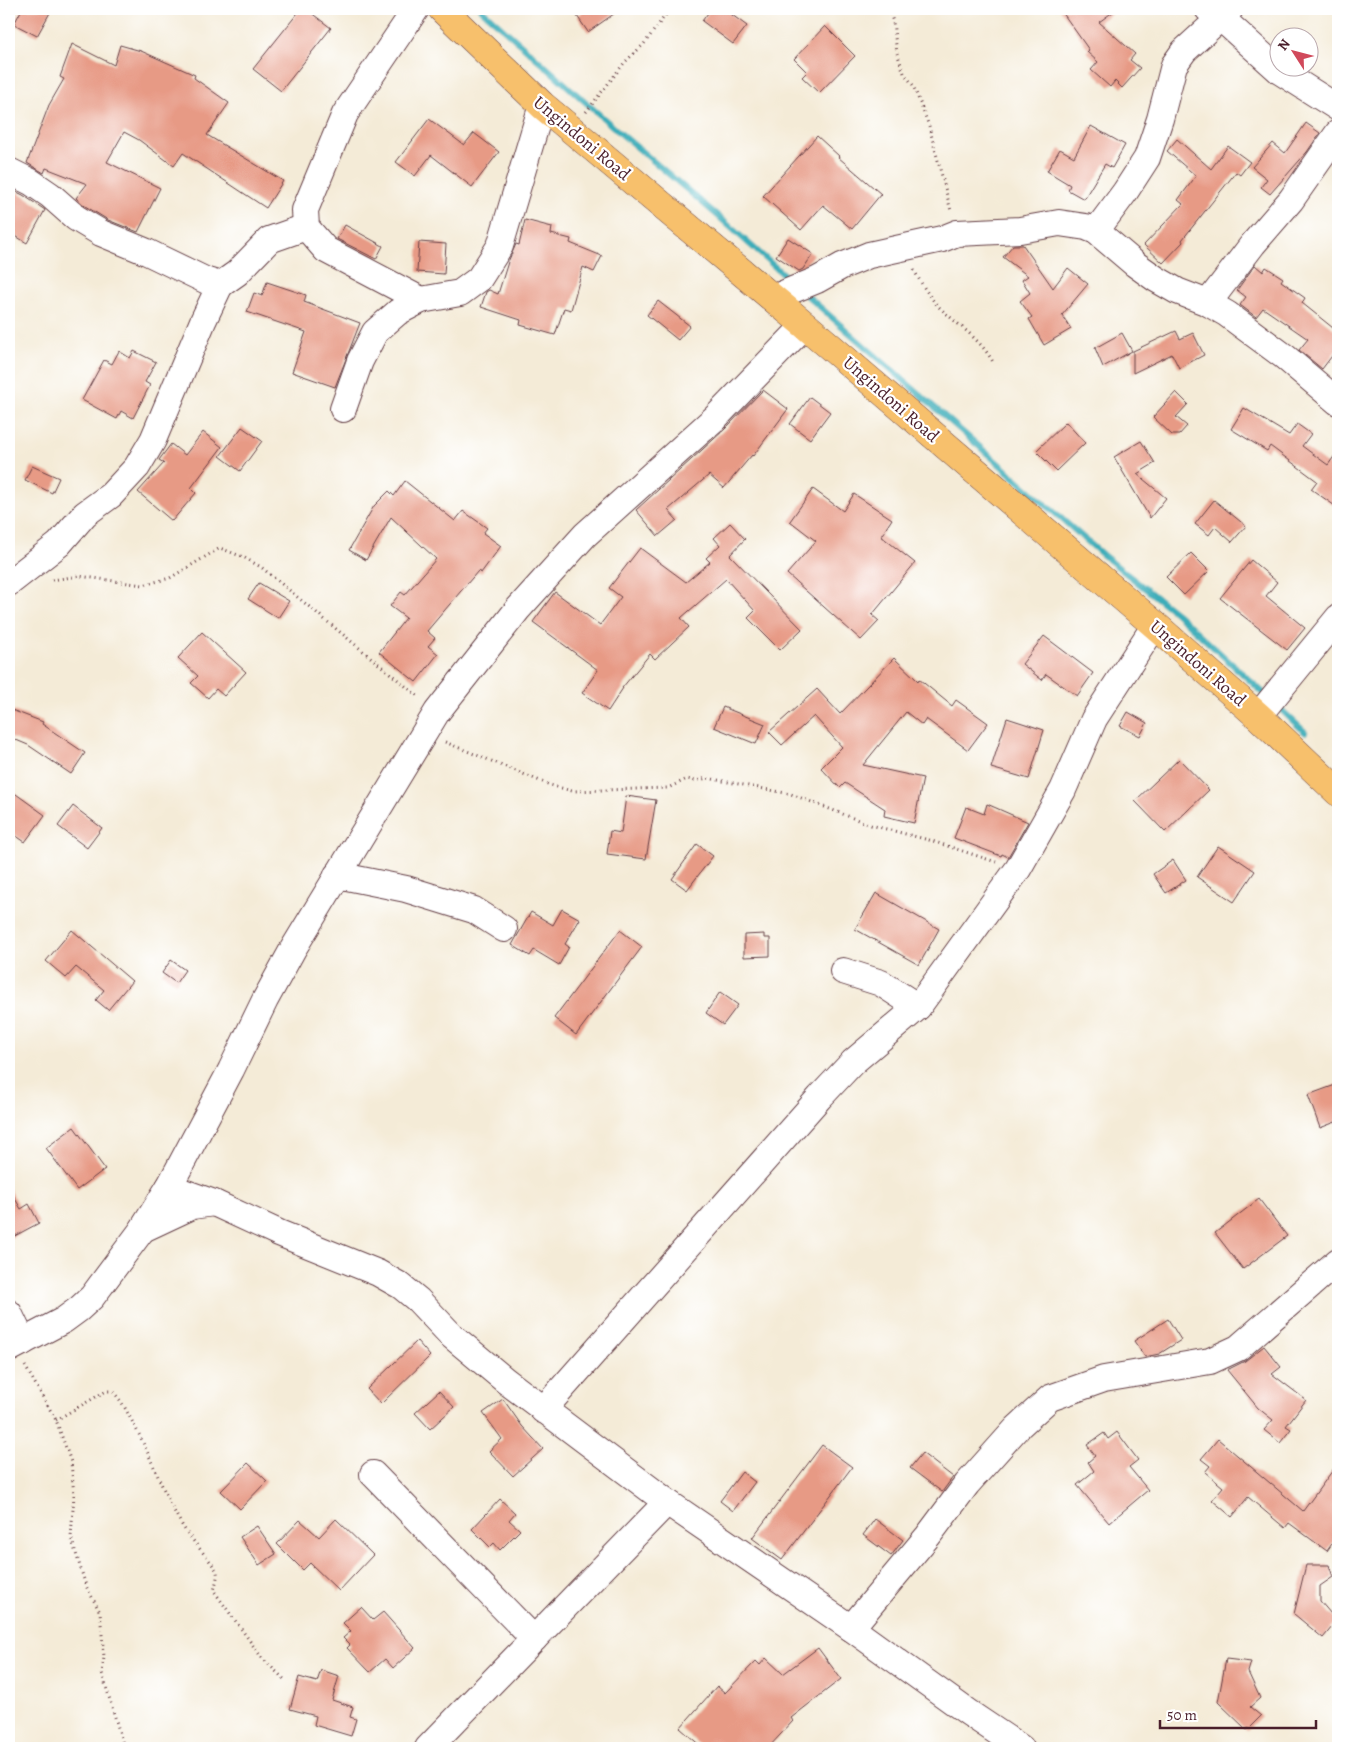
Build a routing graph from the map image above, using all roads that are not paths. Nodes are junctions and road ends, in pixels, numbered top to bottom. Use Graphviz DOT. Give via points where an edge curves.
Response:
graph roads {
  1 [pos="416,9"];
  2 [pos="442,9"];
  3 [pos="1220,12"];
  4 [pos="542,105"];
  5 [pos="1338,108"];
  6 [pos="1338,133"];
  7 [pos="9,171"];
  8 [pos="306,227"];
  9 [pos="1096,231"];
  10 [pos="220,285"];
  11 [pos="773,298"];
  12 [pos="421,300"];
  13 [pos="1208,303"];
  14 [pos="805,325"];
  15 [pos="1338,402"];
  16 [pos="344,409"];
  17 [pos="9,583"];
  18 [pos="1338,618"];
  19 [pos="1155,625"];
  20 [pos="1258,716"];
  21 [pos="1338,792"];
  22 [pos="337,876"];
  23 [pos="504,929"];
  24 [pos="844,972"];
  25 [pos="918,1007"];
  26 [pos="169,1187"];
  27 [pos="214,1203"];
  28 [pos="142,1230"];
  29 [pos="1338,1261"];
  30 [pos="9,1313"];
  31 [pos="15,1345"];
  32 [pos="543,1410"];
  33 [pos="374,1474"];
  34 [pos="667,1502"];
  35 [pos="850,1628"];
  36 [pos="534,1639"];
  37 [pos="428,1748"];
  38 [pos="1021,1748"];
  1 -- 8 [label="street" via="345,114 305,210"];
  2 -- 4 [label="main road, Ungindoni Road"];
  3 -- 5 [label="street" via="1281,72"];
  3 -- 9 [label="street" via="1174,65 1147,158"];
  4 -- 11 [label="main road, Ungindoni Road"];
  4 -- 12 [label="street" via="500,246 479,279 460,293"];
  6 -- 13 [label="street" via="1291,200"];
  7 -- 10 [label="street" via="31,182 76,218 101,233"];
  8 -- 10 [label="street" via="269,240"];
  8 -- 12 [label="street" via="326,250"];
  9 -- 11 [label="street" via="1059,223 1020,230 957,233 942,240 869,255"];
  9 -- 13 [label="street" via="1156,279"];
  10 -- 17 [label="street" via="153,440 137,468 85,514 59,544"];
  11 -- 14 [label="main road, Ungindoni Road"];
  12 -- 16 [label="street" via="398,312 376,332 360,361"];
  13 -- 15 [label="street" via="1285,357"];
  14 -- 19 [label="main road, Ungindoni Road"];
  14 -- 22 [label="street" via="715,418 585,535 518,609 437,712"];
  18 -- 20 [label="street"];
  19 -- 20 [label="main road, Ungindoni Road"];
  19 -- 25 [label="street" via="1094,719 1063,790 1018,869"];
  20 -- 21 [label="main road, Ungindoni Road"];
  22 -- 23 [label="street" via="406,890 474,910"];
  22 -- 26 [label="street" via="265,1000"];
  24 -- 25 [label="street" via="881,983"];
  25 -- 32 [label="street" via="853,1062 820,1097"];
  26 -- 27 [label="street"];
  26 -- 28 [label="street"];
  27 -- 28 [label="street" via="192,1206"];
  27 -- 32 [label="street" via="378,1273 401,1286 452,1336"];
  28 -- 31 [label="street" via="86,1303 64,1320"];
  29 -- 35 [label="street" via="1238,1348 1210,1361 1104,1379 1050,1398 1017,1428 967,1484 928,1536"];
  30 -- 31 [label="street"];
  32 -- 34 [label="street"];
  33 -- 36 [label="street"];
  34 -- 35 [label="street"];
  34 -- 36 [label="street"];
  35 -- 38 [label="street"];
  36 -- 37 [label="street"];
}
